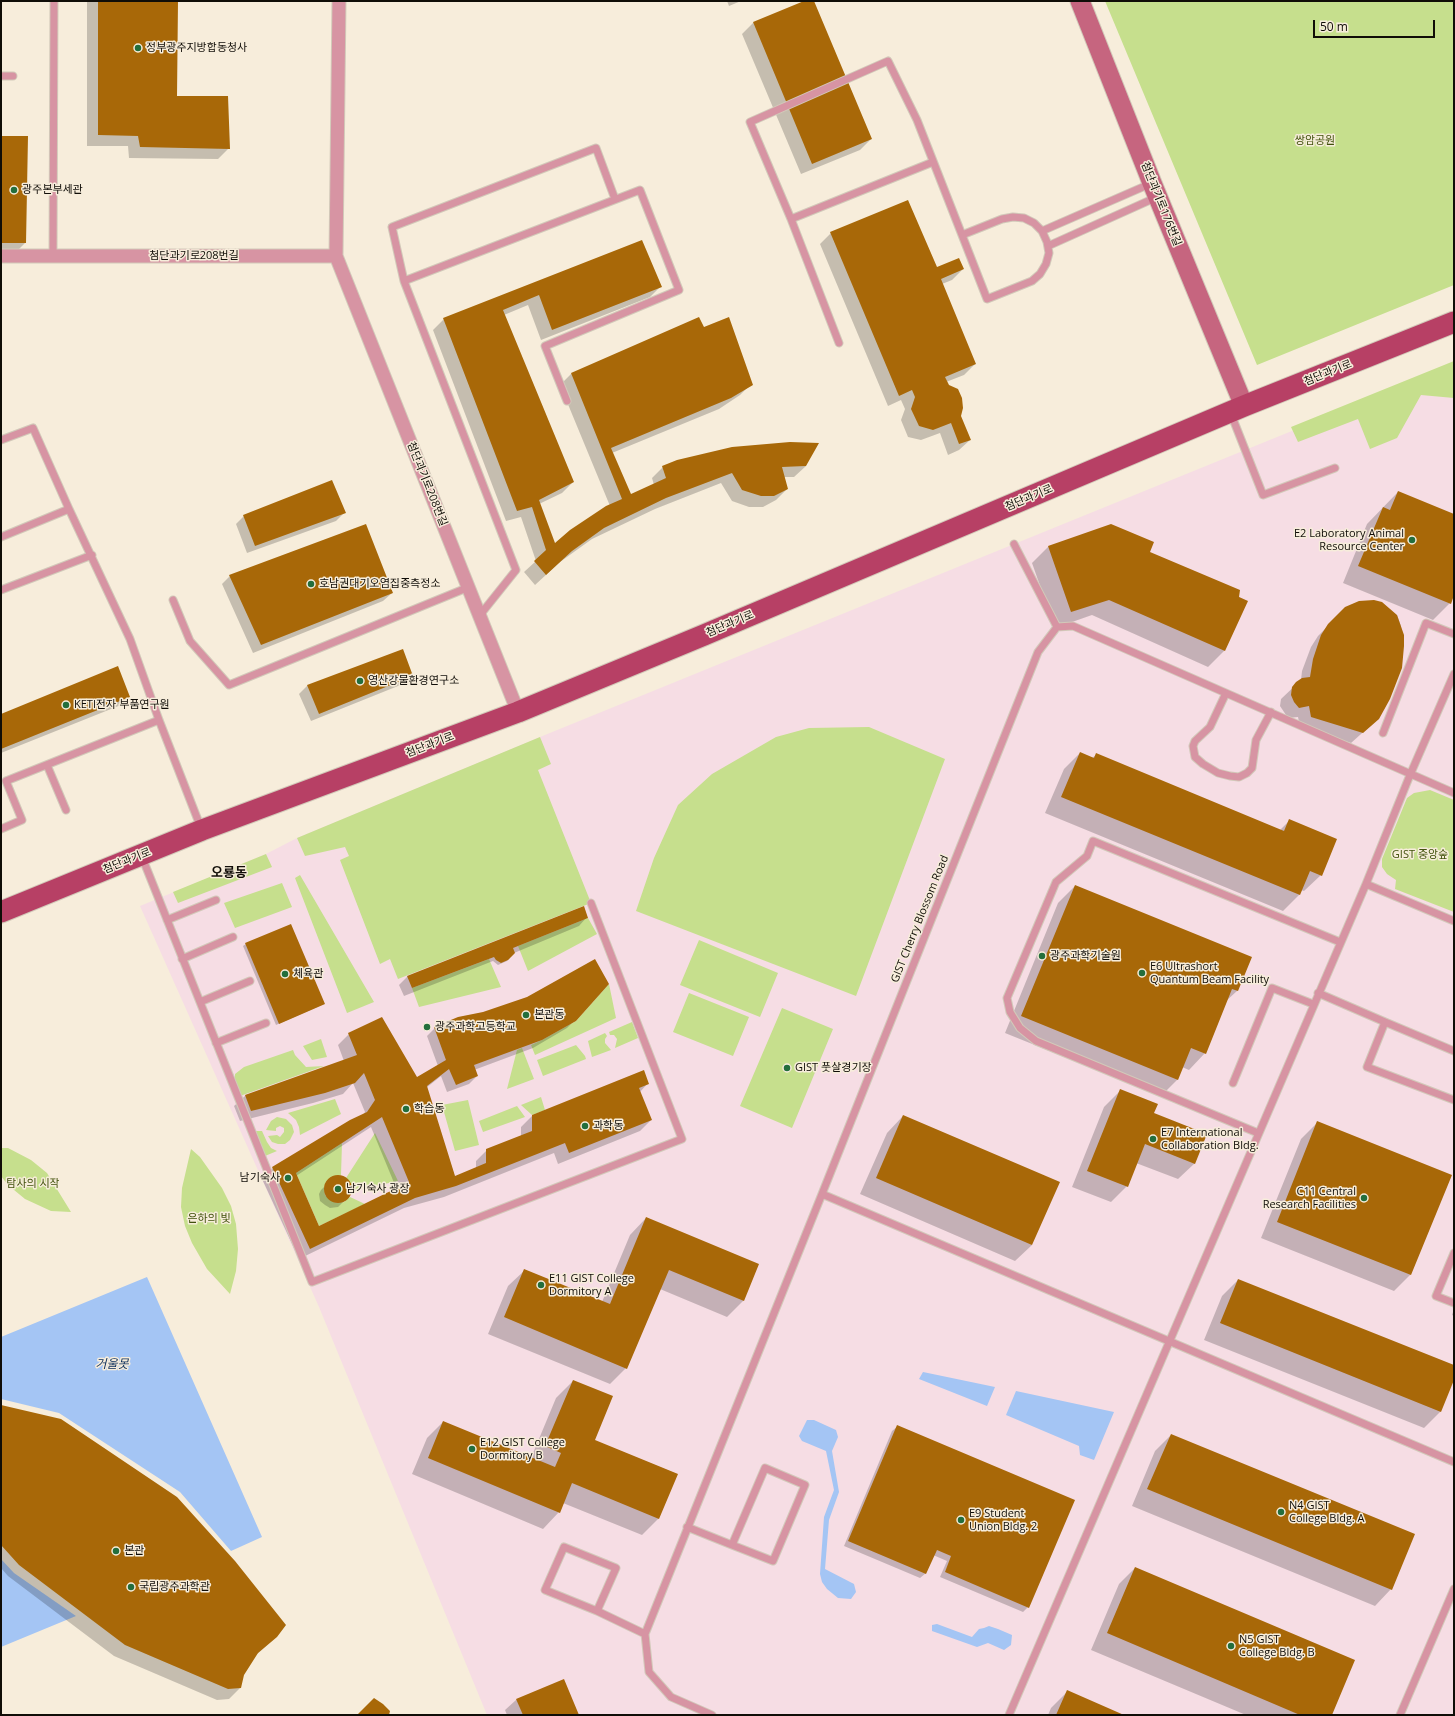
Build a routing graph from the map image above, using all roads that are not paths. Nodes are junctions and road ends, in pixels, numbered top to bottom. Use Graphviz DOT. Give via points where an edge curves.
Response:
graph roads {
  1 [pos="54,1"];
  2 [pos="339,1"];
  3 [pos="1080,1"];
  4 [pos="1,76"];
  5 [pos="13,76"];
  6 [pos="933,162"];
  7 [pos="1155,190"];
  8 [pos="615,199"];
  9 [pos="791,219"];
  10 [pos="1042,231"];
  11 [pos="962,235"];
  12 [pos="1048,246"];
  13 [pos="1,256"];
  14 [pos="52,256"];
  15 [pos="336,256"];
  16 [pos="404,281"];
  17 [pos="1454,322"];
  18 [pos="839,343"];
  19 [pos="567,401"];
  20 [pos="1237,409"];
  21 [pos="1,440"];
  22 [pos="1334,468"];
  23 [pos="69,509"];
  24 [pos="1,537"];
  25 [pos="1014,544"];
  26 [pos="92,555"];
  27 [pos="469,587"];
  28 [pos="1,590"];
  29 [pos="173,600"];
  30 [pos="480,615"];
  31 [pos="1057,626"];
  32 [pos="1454,634"];
  33 [pos="1454,674"];
  34 [pos="1226,693"];
  35 [pos="518,712"];
  36 [pos="1271,712"];
  37 [pos="159,720"];
  38 [pos="1383,733"];
  39 [pos="47,765"];
  40 [pos="1410,775"];
  41 [pos="1454,793"];
  42 [pos="66,810"];
  43 [pos="1,829"];
  44 [pos="202,830"];
  45 [pos="141,855"];
  46 [pos="1366,884"];
  47 [pos="216,900"];
  48 [pos="591,903"];
  49 [pos="1,912"];
  50 [pos="167,920"];
  51 [pos="1454,921"];
  52 [pos="234,937"];
  53 [pos="1340,942"];
  54 [pos="182,959"];
  55 [pos="250,981"];
  56 [pos="1318,993"];
  57 [pos="200,1002"];
  58 [pos="1313,1004"];
  59 [pos="1385,1022"];
  60 [pos="266,1023"];
  61 [pos="216,1043"];
  62 [pos="1454,1051"];
  63 [pos="1233,1083"];
  64 [pos="1454,1100"];
  65 [pos="1258,1133"];
  66 [pos="822,1194"];
  67 [pos="1454,1253"];
  68 [pos="1454,1303"];
  69 [pos="1170,1341"];
  70 [pos="1454,1462"];
  71 [pos="687,1527"];
  72 [pos="732,1545"];
  73 [pos="1453,1592"];
  74 [pos="597,1611"];
  75 [pos="645,1634"];
  76 [pos="712,1715"];
  77 [pos="1010,1715"];
  78 [pos="1400,1715"];
  1 -- 14 [label="lane"];
  2 -- 15 [label="street, 첨단과기로208번길"];
  3 -- 7 [label="street, 첨단과기로176번길"];
  4 -- 5 [label="lane"];
  6 -- 9 [label="lane"];
  6 -- 9 [label="lane" via="917,120 888,61 750,122"];
  6 -- 11 [label="lane"];
  7 -- 10 [label="lane"];
  7 -- 12 [label="lane"];
  7 -- 20 [label="street, 첨단과기로176번길"];
  8 -- 16 [label="lane"];
  8 -- 16 [label="lane" via="596,148 392,227"];
  8 -- 19 [label="lane" via="640,190 680,290 545,346"];
  9 -- 18 [label="lane"];
  10 -- 11 [label="lane" via="1024,218 1013,217"];
  10 -- 12 [label="lane"];
  11 -- 12 [label="lane" via="987,299 1032,281 1046,264"];
  13 -- 14 [label="street, 첨단과기로208번길"];
  14 -- 15 [label="street, 첨단과기로208번길"];
  15 -- 27 [label="street, 첨단과기로208번길"];
  16 -- 30 [label="lane" via="516,570"];
  17 -- 20 [label="main road, 첨단과기로"];
  20 -- 22 [label="lane" via="1263,494"];
  20 -- 35 [label="main road, 첨단과기로"];
  21 -- 23 [label="lane" via="33,428"];
  23 -- 24 [label="lane"];
  23 -- 26 [label="lane"];
  25 -- 31 [label="lane"];
  26 -- 28 [label="lane"];
  26 -- 37 [label="lane" via="130,640"];
  27 -- 29 [label="lane" via="229,685 190,641"];
  27 -- 30 [label="street, 첨단과기로208번길"];
  30 -- 35 [label="street, 첨단과기로208번길"];
  31 -- 34 [label="lane" via="1073,626"];
  31 -- 66 [label="lane, GIST Cherry Blossom Road" via="1038,652"];
  32 -- 38 [label="lane" via="1426,623"];
  33 -- 40 [label="lane"];
  34 -- 36 [label="lane"];
  34 -- 36 [label="lane" via="1210,727 1193,746 1195,757 1202,764 1218,772 1239,777 1252,768 1256,740"];
  35 -- 44 [label="main road, 첨단과기로"];
  36 -- 40 [label="lane"];
  37 -- 39 [label="lane"];
  37 -- 44 [label="lane"];
  39 -- 42 [label="lane"];
  39 -- 43 [label="lane" via="6,781 22,820"];
  40 -- 41 [label="lane"];
  40 -- 46 [label="lane"];
  44 -- 45 [label="main road, 첨단과기로"];
  45 -- 49 [label="main road, 첨단과기로"];
  45 -- 50 [label="lane"];
  46 -- 51 [label="lane"];
  46 -- 53 [label="lane"];
  47 -- 50 [label="lane"];
  48 -- 61 [label="lane" via="682,1139 312,1282"];
  50 -- 54 [label="lane"];
  52 -- 54 [label="lane"];
  53 -- 56 [label="lane"];
  53 -- 65 [label="lane" via="1093,841 1087,856 1056,882 1007,998 1010,1012 1020,1028 1036,1041"];
  54 -- 57 [label="lane"];
  55 -- 57 [label="lane"];
  56 -- 58 [label="lane"];
  56 -- 59 [label="lane"];
  57 -- 61 [label="lane"];
  58 -- 63 [label="lane" via="1272,988"];
  58 -- 65 [label="lane"];
  59 -- 62 [label="lane"];
  59 -- 64 [label="lane" via="1367,1067"];
  60 -- 61 [label="lane"];
  65 -- 69 [label="lane"];
  66 -- 69 [label="lane"];
  66 -- 71 [label="lane, GIST Cherry Blossom Road"];
  67 -- 68 [label="lane" via="1436,1296"];
  69 -- 70 [label="lane"];
  69 -- 77 [label="lane"];
  71 -- 72 [label="lane"];
  71 -- 75 [label="lane, GIST Cherry Blossom Road"];
  72 -- 72 [label="lane" via="773,1561 805,1485 765,1468"];
  73 -- 78 [label="lane"];
  74 -- 74 [label="lane" via="545,1590 564,1546 616,1568"];
  74 -- 75 [label="lane"];
  75 -- 76 [label="lane" via="649,1672 672,1697"];
}
